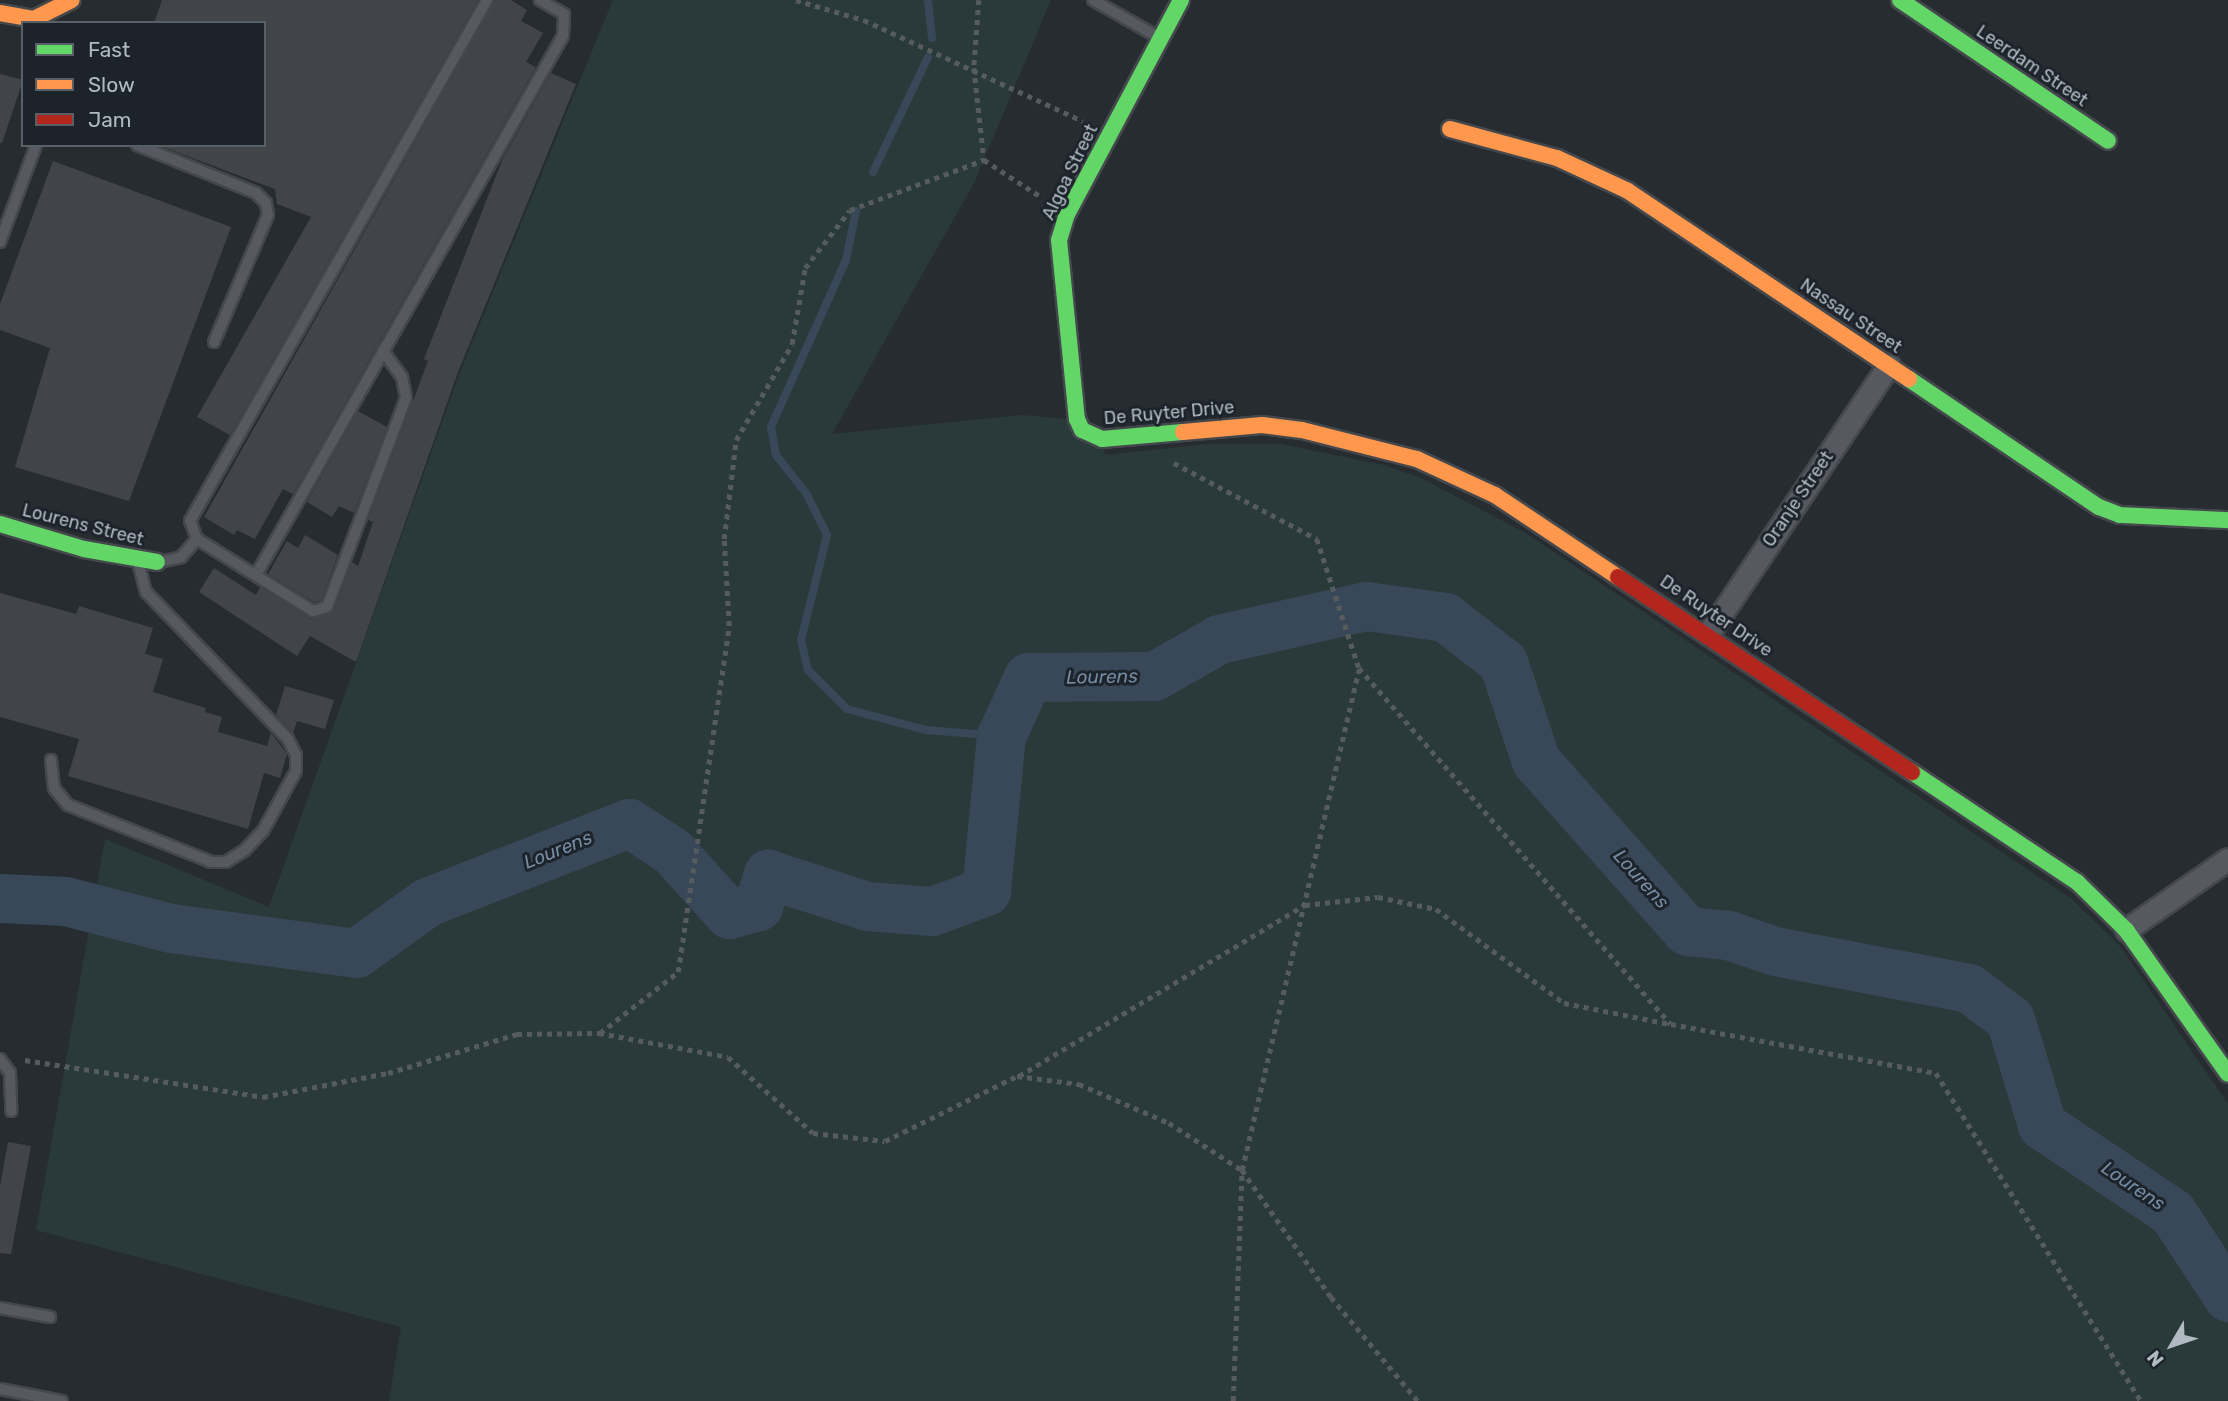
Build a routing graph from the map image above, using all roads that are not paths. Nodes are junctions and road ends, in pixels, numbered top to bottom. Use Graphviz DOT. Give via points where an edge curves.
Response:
graph roads {
  1 [pos="72,0"];
  2 [pos="487,0"];
  3 [pos="540,0"];
  4 [pos="1093,0"];
  5 [pos="1181,0"];
  6 [pos="1908,2"];
  7 [pos="0,13"];
  8 [pos="50,19"];
  9 [pos="1160,38"];
  10 [pos="1450,129"];
  11 [pos="2108,141"];
  12 [pos="35,147"];
  13 [pos="142,147"];
  14 [pos="0,242"];
  15 [pos="214,342"];
  16 [pos="383,351"];
  17 [pos="1889,365"];
  18 [pos="1077,419"];
  19 [pos="2228,520"];
  20 [pos="0,524"];
  21 [pos="197,539"];
  22 [pos="138,559"];
  23 [pos="157,562"];
  24 [pos="256,575"];
  25 [pos="1708,634"];
  26 [pos="51,760"];
  27 [pos="2228,859"];
  28 [pos="2126,930"];
  29 [pos="0,1059"];
  30 [pos="2228,1074"];
  31 [pos="12,1111"];
  32 [pos="0,1308"];
  33 [pos="50,1317"];
  34 [pos="0,1389"];
  35 [pos="62,1401"];
  1 -- 8 [label="street"];
  2 -- 21 [label="lane" via="190,521"];
  3 -- 16 [label="lane" via="564,14 563,36"];
  4 -- 9 [label="lane"];
  5 -- 9 [label="street, Algoa Street"];
  6 -- 11 [label="street, Leerdam Street"];
  7 -- 8 [label="street" via="17,19"];
  9 -- 18 [label="street, Algoa Street" via="1067,214 1059,251"];
  10 -- 17 [label="street, Nassau Street" via="1557,158 1628,191"];
  12 -- 14 [label="lane"];
  13 -- 15 [label="lane" via="256,193 267,203 268,215"];
  16 -- 24 [label="lane"];
  16 -- 24 [label="lane" via="402,377 406,398 327,607 313,611"];
  17 -- 19 [label="street, Nassau Street" via="2109,512"];
  17 -- 25 [label="street, Oranje Street"];
  18 -- 25 [label="street, De Ruyter Drive" via="1091,438 1262,425 1340,437 1417,459 1533,516"];
  20 -- 22 [label="street, Lourens Street"];
  21 -- 23 [label="lane" via="181,557"];
  21 -- 24 [label="lane"];
  22 -- 23 [label="street, Lourens Street"];
  22 -- 26 [label="lane" via="146,592 288,739 296,755 296,771 263,831 226,862 211,862 68,805 54,788"];
  25 -- 28 [label="street, De Ruyter Drive" via="2077,882"];
  27 -- 28 [label="street"];
  28 -- 30 [label="street, De Ruyter Drive"];
  29 -- 31 [label="lane" via="10,1073"];
  32 -- 33 [label="lane"];
  34 -- 35 [label="lane"];
}
